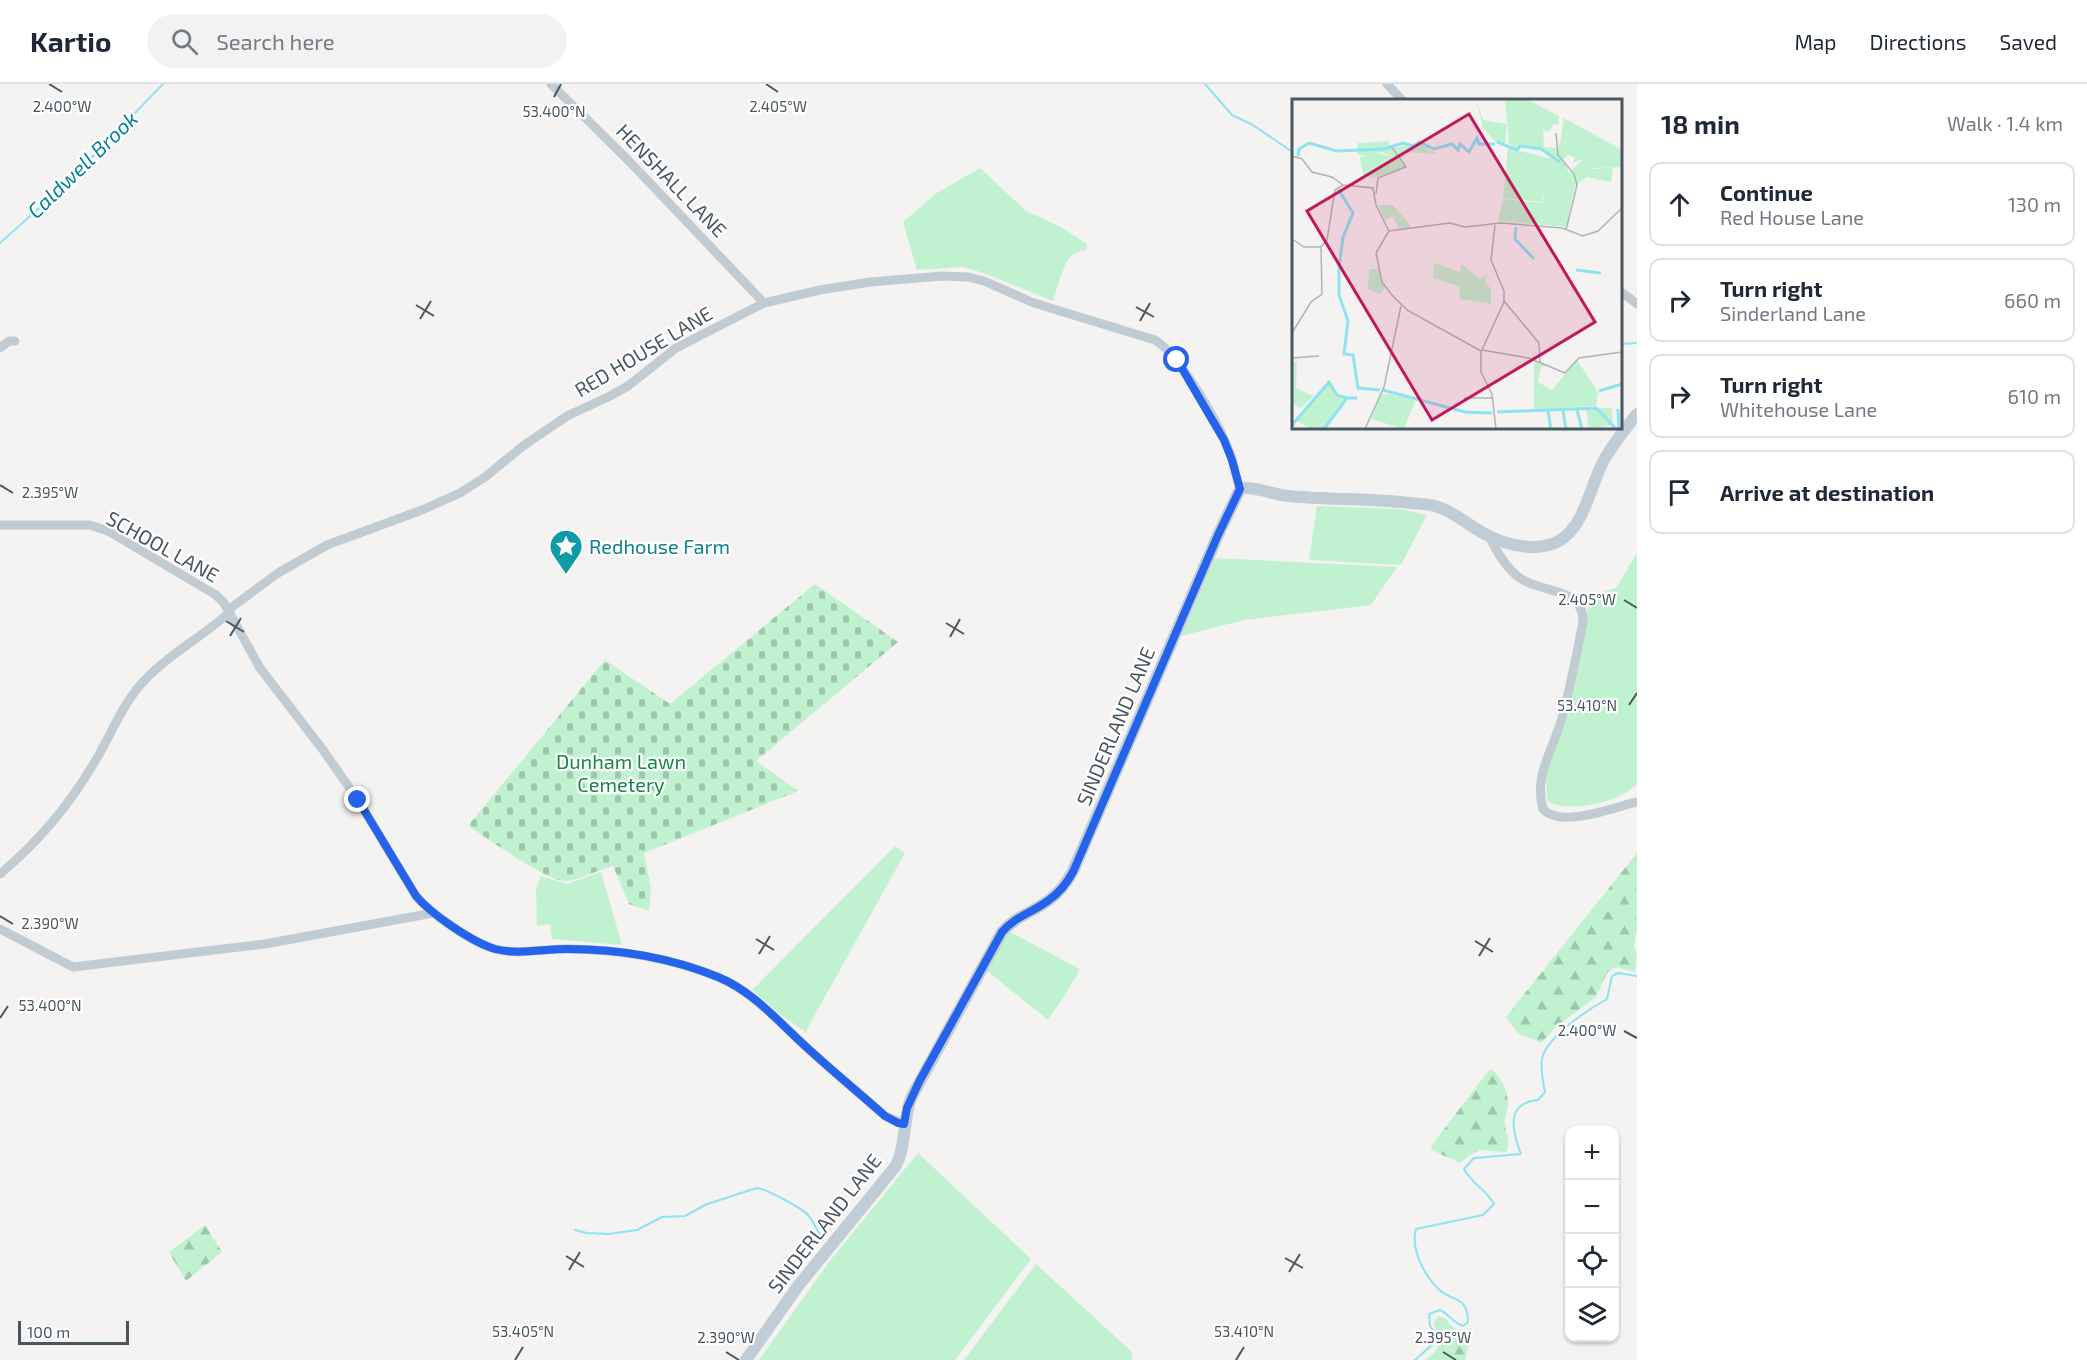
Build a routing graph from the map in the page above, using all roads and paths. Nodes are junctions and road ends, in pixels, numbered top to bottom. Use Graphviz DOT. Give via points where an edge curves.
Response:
graph roads {
  1 [pos="551,84"];
  2 [pos="1388,84"];
  3 [pos="1401,99"];
  4 [pos="1622,293"];
  5 [pos="764,303"];
  6 [pos="1637,304"];
  7 [pos="15,341"];
  8 [pos="0,348"];
  9 [pos="1637,414"];
  10 [pos="1240,489"];
  11 [pos="0,525"];
  12 [pos="1489,536"];
  13 [pos="229,611"];
  14 [pos="1637,802"];
  15 [pos="0,874"];
  16 [pos="433,913"];
  17 [pos="0,929"];
  18 [pos="904,1124"];
  19 [pos="746,1360"];
  1 -- 5 [label="street, HENSHALL LANE"];
  2 -- 3 [label="street"];
  4 -- 6 [label="street"];
  5 -- 10 [label="street, RED HOUSE LANE" via="870,282 968,277 1034,303 1144,336 1167,349 1184,369 1224,440"];
  5 -- 13 [label="street, RED HOUSE LANE" via="676,348 628,386 567,416 460,493 327,545 278,573"];
  7 -- 8 [label="street"];
  9 -- 12 [label="street" via="1616,440 1578,519 1561,540 1544,547 1527,547"];
  10 -- 12 [label="street" via="1296,497 1436,506"];
  10 -- 18 [label="street, SINDERLAND LANE" via="1073,872 1049,900 1015,919 1002,932 919,1082"];
  11 -- 13 [label="street, SCHOOL LANE" via="90,525 108,531 216,595"];
  12 -- 14 [label="street" via="1516,575 1533,585 1568,595 1583,613 1563,717 1543,766 1543,809 1551,816 1576,817"];
  13 -- 15 [label="street, RED HOUSE LANE" via="142,683 71,797 44,832"];
  13 -- 16 [label="street, SCHOOL LANE" via="260,668 323,750 416,896"];
  16 -- 17 [label="street" via="265,944 73,967"];
  16 -- 18 [label="street, SCHOOL LANE" via="492,948 571,949 651,957 720,978 750,996 885,1116"];
  18 -- 19 [label="street, SINDERLAND LANE" via="900,1155 890,1174 798,1286"];
}
